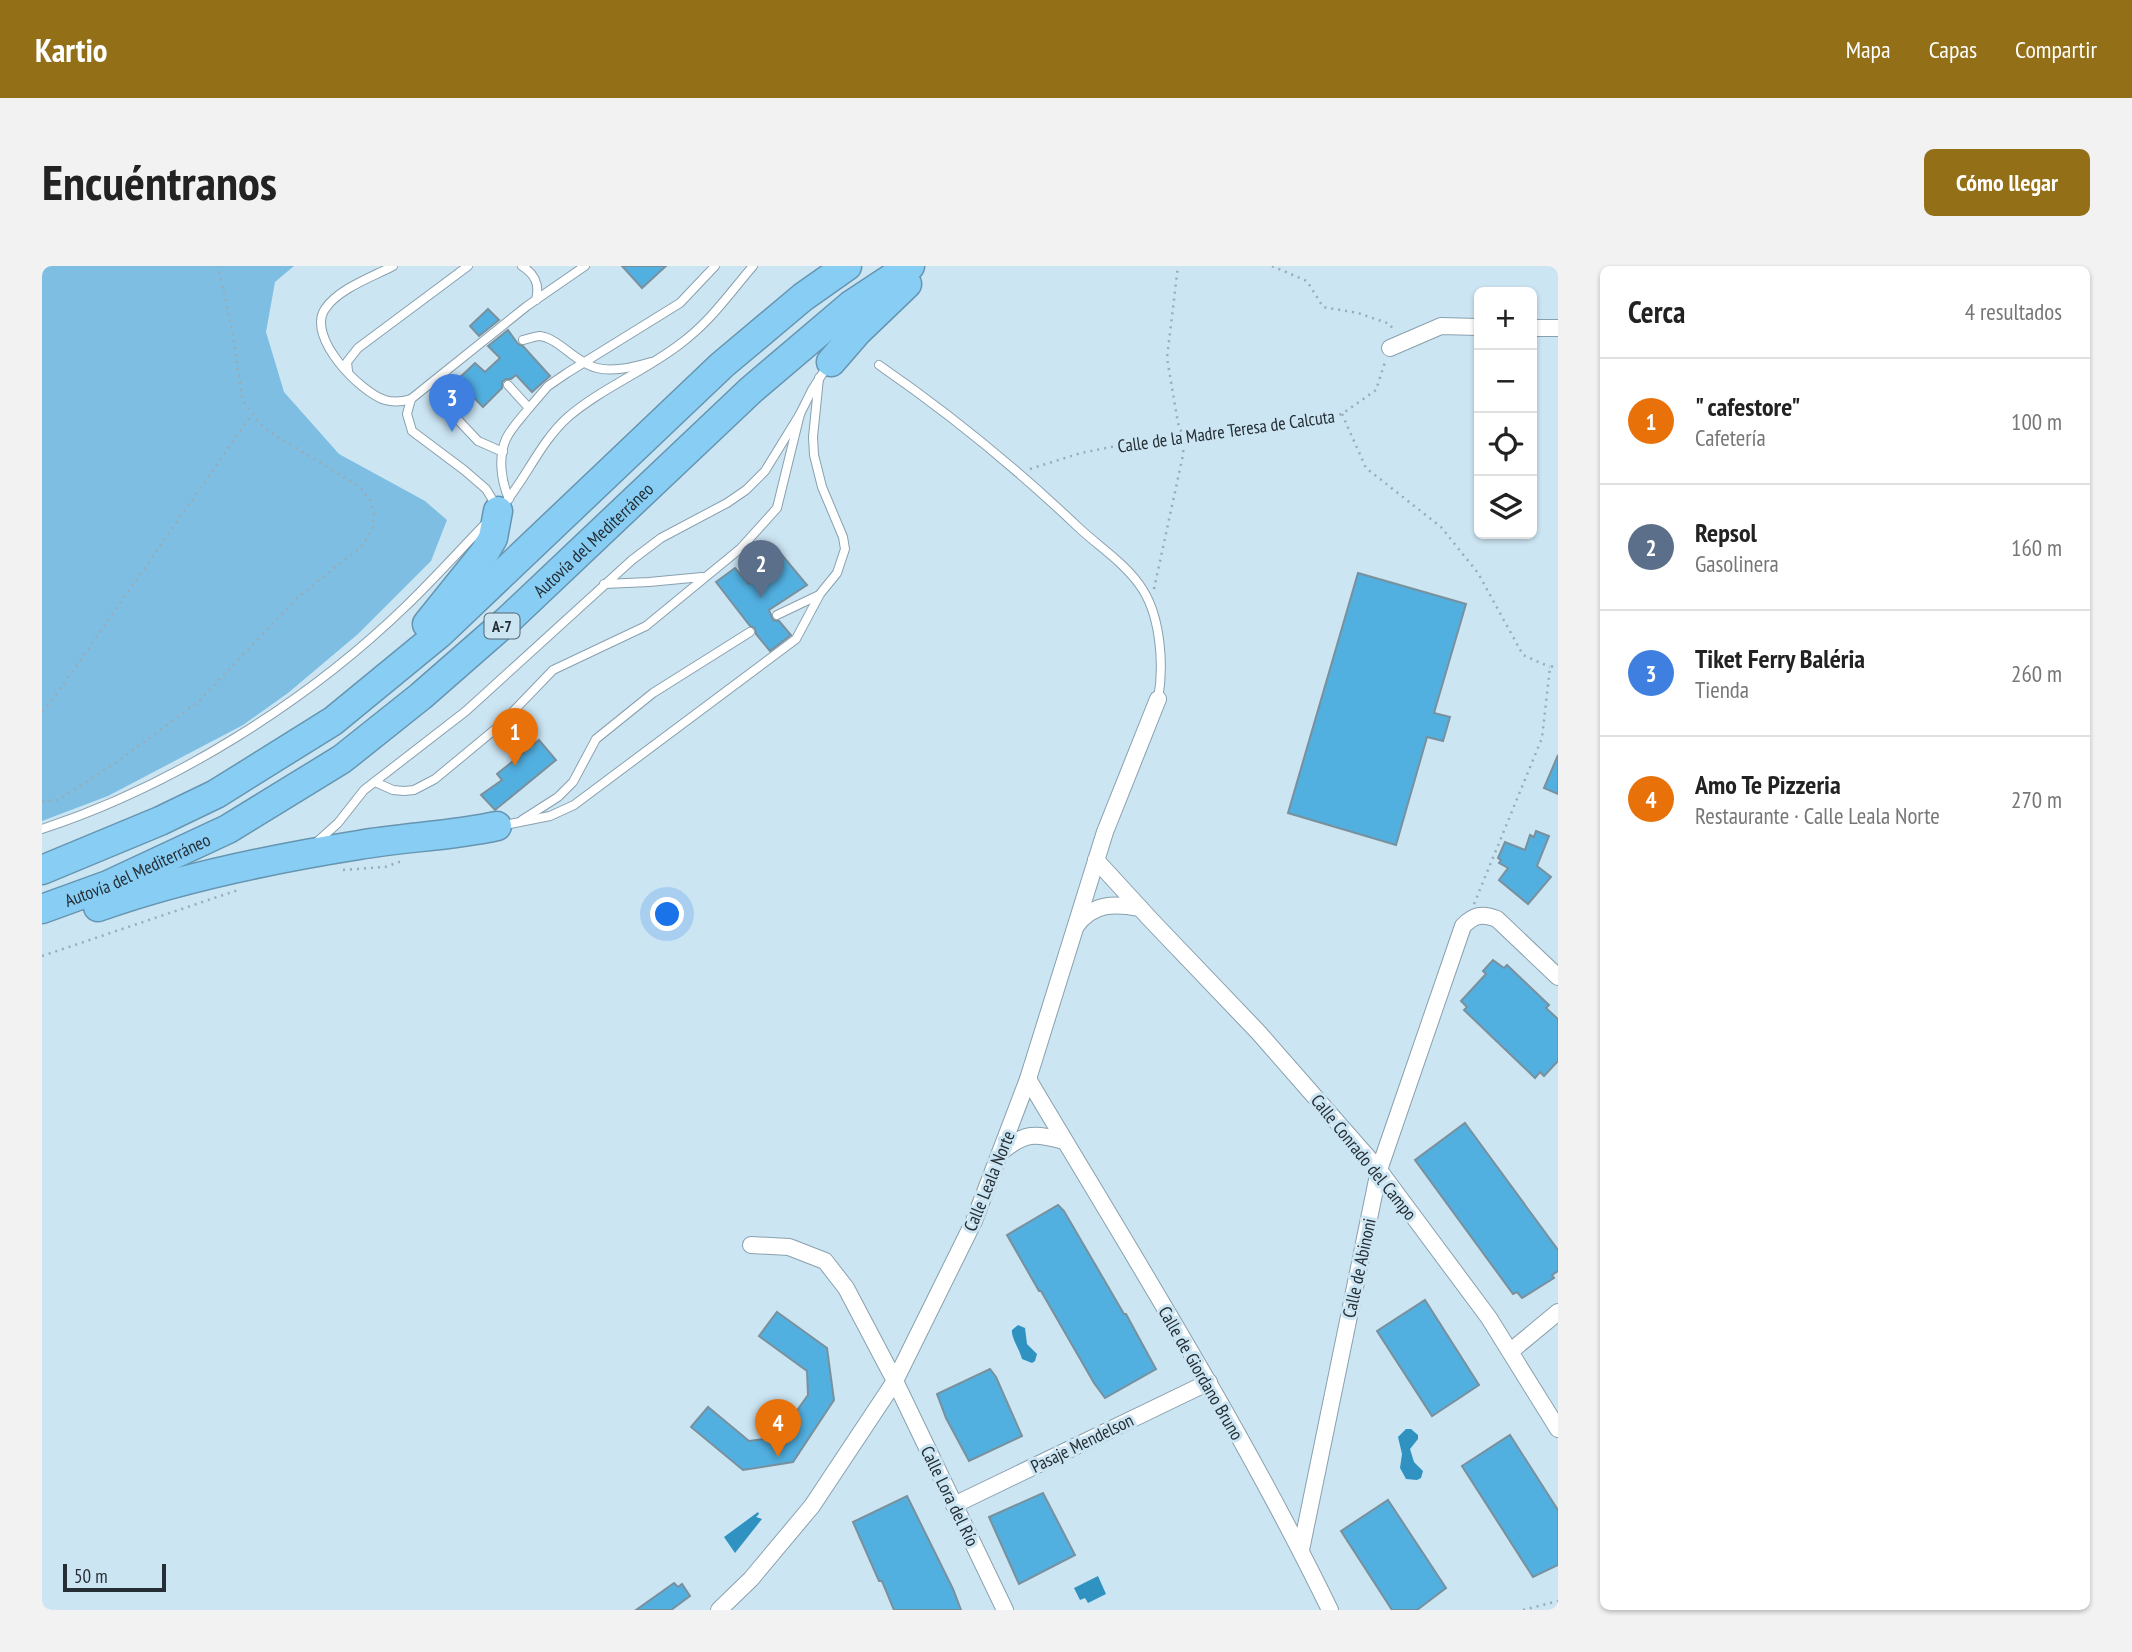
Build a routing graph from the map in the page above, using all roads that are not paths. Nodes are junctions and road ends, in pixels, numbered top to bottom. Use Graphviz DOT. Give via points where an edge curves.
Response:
graph roads {
  1 [pos="393,266"];
  2 [pos="468,266"];
  3 [pos="522,266"];
  4 [pos="585,266"];
  5 [pos="715,266"];
  6 [pos="753,266"];
  7 [pos="847,266"];
  8 [pos="910,266"];
  9 [pos="925,266"];
  10 [pos="536,300"];
  11 [pos="1474,327"];
  12 [pos="1537,328"];
  13 [pos="1558,328"];
  14 [pos="523,340"];
  15 [pos="1394,346"];
  16 [pos="657,360"];
  17 [pos="583,363"];
  18 [pos="879,365"];
  19 [pos="825,370"];
  20 [pos="348,371"];
  21 [pos="508,385"];
  22 [pos="411,399"];
  23 [pos="444,405"];
  24 [pos="529,408"];
  25 [pos="800,414"];
  26 [pos="503,452"];
  27 [pos="504,505"];
  28 [pos="704,576"];
  29 [pos="604,584"];
  30 [pos="820,594"];
  31 [pos="777,615"];
  32 [pos="750,632"];
  33 [pos="1158,699"];
  34 [pos="266,763"];
  35 [pos="375,782"];
  36 [pos="509,824"];
  37 [pos="42,829"];
  38 [pos="285,858"];
  39 [pos="1096,860"];
  40 [pos="42,870"];
  41 [pos="1140,908"];
  42 [pos="42,909"];
  43 [pos="42,925"];
  44 [pos="1075,928"];
  45 [pos="1558,977"];
  46 [pos="1028,1079"];
  47 [pos="1064,1140"];
  48 [pos="1002,1152"];
  49 [pos="1379,1170"];
  50 [pos="751,1245"];
  51 [pos="1558,1312"];
  52 [pos="1511,1351"];
  53 [pos="895,1381"];
  54 [pos="1209,1382"];
  55 [pos="1558,1429"];
  56 [pos="954,1505"];
  57 [pos="1301,1550"];
  58 [pos="719,1610"];
  59 [pos="1005,1610"];
  60 [pos="1331,1610"];
  1 -- 20 [label="lane" via="341,295 324,310 319,325 327,349"];
  2 -- 20 [label="lane" via="358,348 347,362"];
  3 -- 10 [label="lane" via="537,280"];
  4 -- 10 [label="lane"];
  5 -- 17 [label="lane" via="680,303"];
  6 -- 16 [label="lane" via="713,316"];
  7 -- 34 [label="highway, Autovía del Mediterráneo / A-7" via="722,365 439,635 333,721"];
  8 -- 42 [label="highway, Autovía del Mediterráneo / A-7" via="852,305 751,390 508,621 342,759 228,830 108,886"];
  9 -- 19 [label="highway"];
  10 -- 22 [label="lane"];
  11 -- 15 [label="street" via="1441,326"];
  12 -- 13 [label="street"];
  14 -- 17 [label="lane" via="539,336"];
  16 -- 17 [label="lane" via="611,370"];
  16 -- 27 [label="lane" via="567,418"];
  17 -- 24 [label="lane" via="548,386"];
  18 -- 33 [label="lane" via="977,436 1126,569 1144,591 1160,648"];
  19 -- 25 [label="lane"];
  19 -- 30 [label="lane" via="814,455 845,549 837,573"];
  20 -- 22 [label="lane" via="383,399 400,403"];
  21 -- 24 [label="lane"];
  22 -- 27 [label="lane" via="407,414 412,431"];
  23 -- 26 [label="lane" via="478,441"];
  24 -- 26 [label="lane" via="506,439"];
  25 -- 28 [label="lane" via="777,508 741,548"];
  25 -- 29 [label="lane" via="765,471 746,490 661,538"];
  26 -- 27 [label="lane"];
  27 -- 34 [label="highway" via="485,552 433,619 304,724"];
  27 -- 37 [label="lane" via="405,607 277,711 182,768"];
  28 -- 29 [label="lane"];
  28 -- 35 [label="lane" via="646,626 553,670 499,726 435,779 404,791"];
  29 -- 35 [label="lane" via="466,711"];
  30 -- 31 [label="lane"];
  30 -- 36 [label="lane" via="796,639 575,805 550,816"];
  32 -- 36 [label="lane" via="653,693 596,739 573,782 558,797"];
  33 -- 39 [label="street, Calle Leala Norte"];
  34 -- 40 [label="highway, Autovía del Mediterráneo / A-7" via="216,794"];
  35 -- 38 [label="lane" via="326,836"];
  36 -- 38 [label="highway"];
  38 -- 43 [label="highway" via="166,886"];
  39 -- 41 [label="street, Calle Conrado del Campo"];
  39 -- 44 [label="street, Calle Leala Norte"];
  41 -- 44 [label="street" via="1099,907"];
  41 -- 49 [label="street, Calle Conrado del Campo" via="1259,1033"];
  44 -- 46 [label="street, Calle Leala Norte"];
  45 -- 49 [label="street, Calle de Abinoni" via="1497,919 1472,917 1463,926"];
  46 -- 47 [label="street, Calle de Giordano Bruno"];
  46 -- 48 [label="street, Calle Leala Norte"];
  47 -- 48 [label="street" via="1030,1135"];
  47 -- 54 [label="street, Calle de Giordano Bruno"];
  48 -- 53 [label="street, Calle Leala Norte" via="975,1221"];
  49 -- 52 [label="street, Calle Conrado del Campo"];
  49 -- 57 [label="street, Calle de Abinoni"];
  50 -- 53 [label="street, Calle Lora del Río" via="789,1247 825,1261 846,1288"];
  51 -- 52 [label="street"];
  52 -- 55 [label="street, Calle Conrado del Campo"];
  53 -- 56 [label="street, Calle Lora del Río"];
  53 -- 58 [label="street, Calle Leala Norte" via="812,1506"];
  54 -- 56 [label="street, Pasaje Mendelson"];
  54 -- 57 [label="street, Calle de Giordano Bruno"];
  56 -- 59 [label="street, Calle Lora del Río"];
  57 -- 60 [label="street, Calle de Giordano Bruno"];
}
